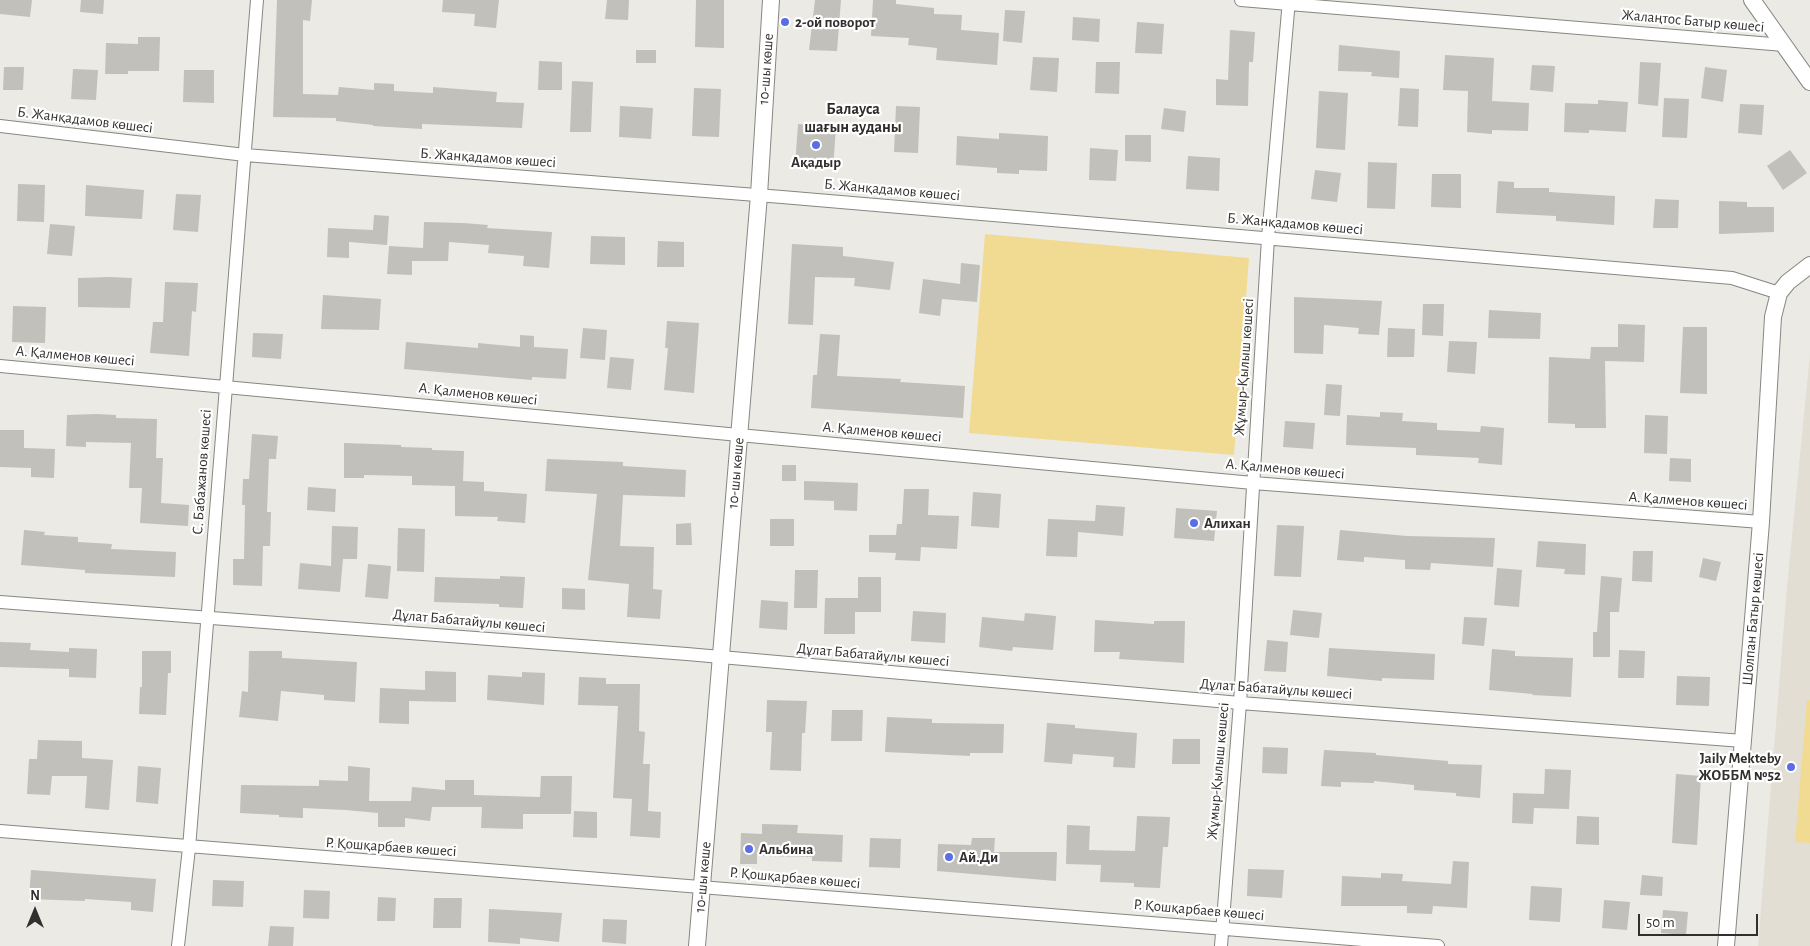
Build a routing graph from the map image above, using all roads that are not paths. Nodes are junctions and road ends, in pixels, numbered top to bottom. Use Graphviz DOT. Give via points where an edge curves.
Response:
graph roads {
  1 [pos="258,0"];
  2 [pos="771,0"];
  3 [pos="1241,0"];
  4 [pos="1752,0"];
  5 [pos="1289,2"];
  6 [pos="1784,45"];
  7 [pos="1810,82"];
  8 [pos="0,126"];
  9 [pos="245,155"];
  10 [pos="759,195"];
  11 [pos="1268,238"];
  12 [pos="1810,265"];
  13 [pos="1779,293"];
  14 [pos="0,366"];
  15 [pos="225,386"];
  16 [pos="739,436"];
  17 [pos="1253,483"];
  18 [pos="1761,522"];
  19 [pos="0,602"];
  20 [pos="208,616"];
  21 [pos="721,658"];
  22 [pos="1240,703"];
  23 [pos="1743,741"];
  24 [pos="0,831"];
  25 [pos="189,848"];
  26 [pos="702,887"];
  27 [pos="1222,928"];
  28 [pos="178,946"];
  29 [pos="697,946"];
  30 [pos="1220,946"];
  31 [pos="1438,946"];
  32 [pos="1726,946"];
  1 -- 9 [label="street, С. Бабажанов көшесі"];
  2 -- 10 [label="street, 10-шы көше"];
  3 -- 5 [label="street, Жалаңтос Батыр көшесі"];
  4 -- 6 [label="street"];
  5 -- 6 [label="street, Жалаңтос Батыр көшесі"];
  5 -- 11 [label="street, Жұмыр-Қылыш көшесі"];
  6 -- 7 [label="street"];
  8 -- 9 [label="street, Б. Жанқадамов көшесі"];
  9 -- 10 [label="street, Б. Жанқадамов көшесі"];
  9 -- 15 [label="street, С. Бабажанов көшесі"];
  10 -- 11 [label="street, Б. Жанқадамов көшесі"];
  10 -- 16 [label="street, 10-шы көше"];
  11 -- 13 [label="street, Б. Жанқадамов көшесі" via="1732,278"];
  11 -- 17 [label="street, Жұмыр-Қылыш көшесі"];
  12 -- 13 [label="street"];
  13 -- 18 [label="street, Шолпан Батыр көшесі" via="1773,317"];
  14 -- 15 [label="street, А. Қалменов көшесі"];
  15 -- 16 [label="street, А. Қалменов көшесі"];
  15 -- 20 [label="street, С. Бабажанов көшесі"];
  16 -- 17 [label="street, А. Қалменов көшесі"];
  16 -- 21 [label="street, 10-шы көше"];
  17 -- 18 [label="street, А. Қалменов көшесі"];
  17 -- 22 [label="street, Жұмыр-Қылыш көшесі"];
  18 -- 23 [label="street, Шолпан Батыр көшесі"];
  19 -- 20 [label="street, Дұлат Бабатайұлы көшесі"];
  20 -- 21 [label="street, Дұлат Бабатайұлы көшесі"];
  20 -- 25 [label="street, С. Бабажанов көшесі"];
  21 -- 22 [label="street, Дұлат Бабатайұлы көшесі"];
  21 -- 26 [label="street, 10-шы көше"];
  22 -- 23 [label="street, Дұлат Бабатайұлы көшесі"];
  22 -- 27 [label="street, Жұмыр-Қылыш көшесі"];
  23 -- 32 [label="street, Шолпан Батыр көшесі"];
  24 -- 25 [label="street, Р. Қошқарбаев көшесі"];
  25 -- 26 [label="street, Р. Қошқарбаев көшесі"];
  25 -- 28 [label="street, С. Бабажанов көшесі"];
  26 -- 27 [label="street, Р. Қошқарбаев көшесі"];
  26 -- 29 [label="street, 10-шы көше"];
  27 -- 30 [label="street, Жұмыр-Қылыш көшесі"];
  27 -- 31 [label="street, Р. Қошқарбаев көшесі"];
}
